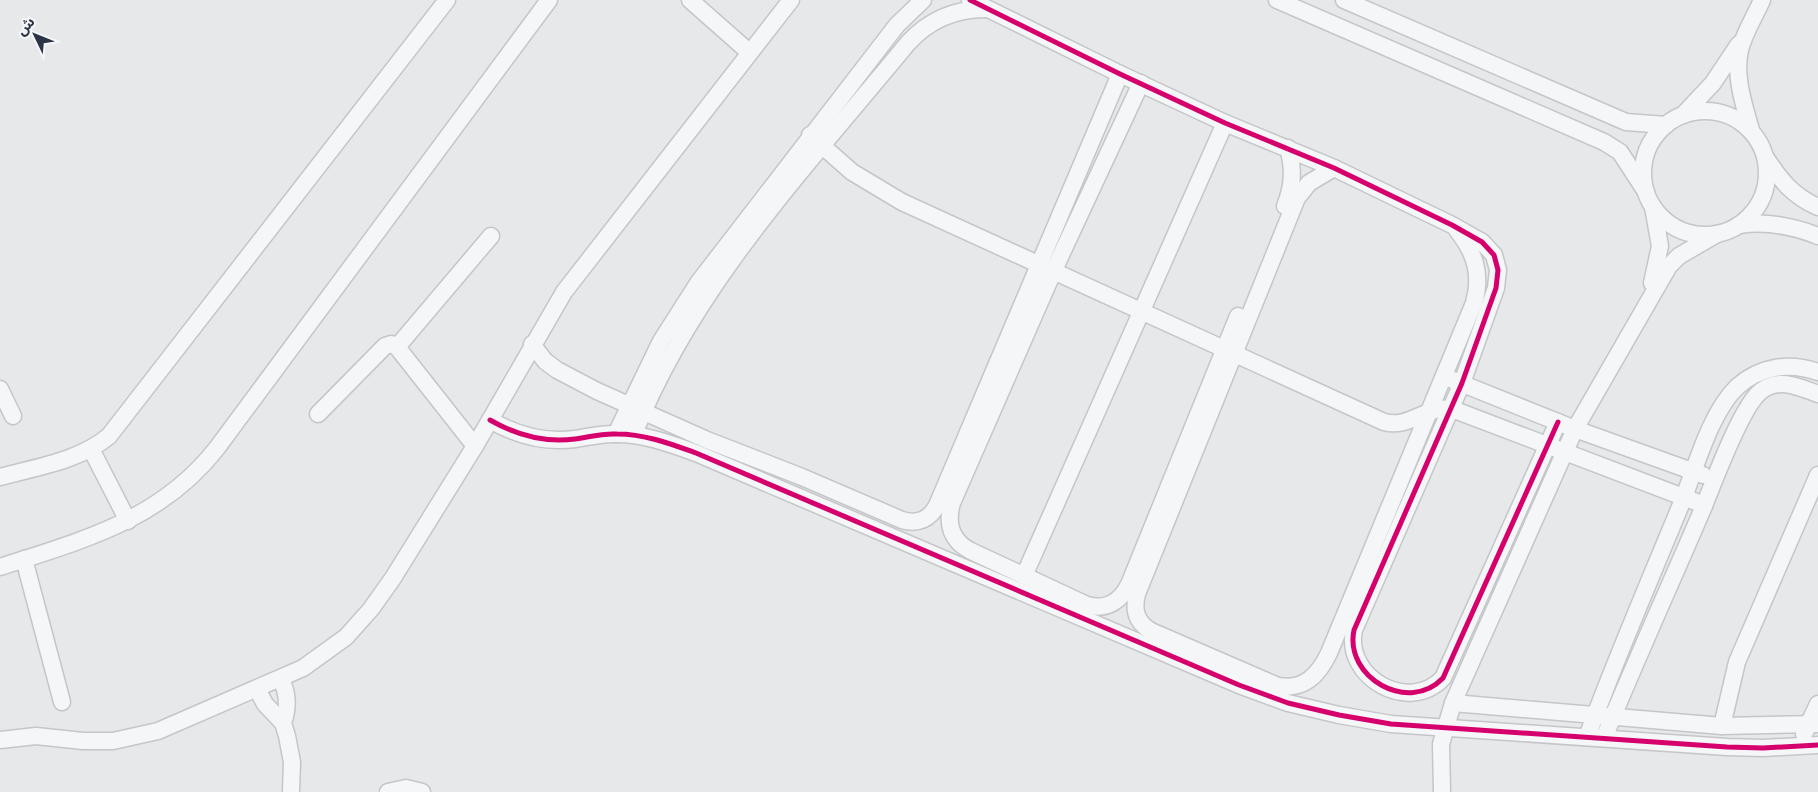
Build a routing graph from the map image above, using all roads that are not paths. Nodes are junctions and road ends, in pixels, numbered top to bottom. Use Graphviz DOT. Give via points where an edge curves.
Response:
graph roads {
  1 [pos="447,0"];
  2 [pos="549,0"];
  3 [pos="690,0"];
  4 [pos="791,0"];
  5 [pos="923,0"];
  6 [pos="970,0"];
  7 [pos="1277,0"];
  8 [pos="1344,0"];
  9 [pos="1762,0"];
  10 [pos="988,10"];
  11 [pos="1749,28"];
  12 [pos="749,52"];
  13 [pos="1120,74"];
  14 [pos="1141,83"];
  15 [pos="1683,115"];
  16 [pos="1225,122"];
  17 [pos="1666,125"];
  18 [pos="1750,130"];
  19 [pos="810,135"];
  20 [pos="822,148"];
  21 [pos="1288,148"];
  22 [pos="1766,158"];
  23 [pos="1334,168"];
  24 [pos="1649,198"];
  25 [pos="1818,207"];
  26 [pos="1452,224"];
  27 [pos="1739,225"];
  28 [pos="1717,234"];
  29 [pos="491,236"];
  30 [pos="1818,236"];
  31 [pos="1039,263"];
  32 [pos="1054,270"];
  33 [pos="1646,302"];
  34 [pos="1142,310"];
  35 [pos="532,344"];
  36 [pos="397,347"];
  37 [pos="1230,352"];
  38 [pos="1818,372"];
  39 [pos="1445,377"];
  40 [pos="1462,383"];
  41 [pos="0,389"];
  42 [pos="1818,394"];
  43 [pos="636,408"];
  44 [pos="1452,408"];
  45 [pos="1431,410"];
  46 [pos="318,414"];
  47 [pos="14,416"];
  48 [pos="490,420"];
  49 [pos="1558,422"];
  50 [pos="1575,429"];
  51 [pos="616,434"];
  52 [pos="634,434"];
  53 [pos="475,446"];
  54 [pos="1548,446"];
  55 [pos="91,449"];
  56 [pos="1565,452"];
  57 [pos="1694,471"];
  58 [pos="1818,475"];
  59 [pos="0,477"];
  60 [pos="1715,479"];
  61 [pos="1684,498"];
  62 [pos="1704,505"];
  63 [pos="128,521"];
  64 [pos="24,559"];
  65 [pos="0,567"];
  66 [pos="1024,576"];
  67 [pos="281,678"];
  68 [pos="258,689"];
  69 [pos="62,702"];
  70 [pos="1453,703"];
  71 [pos="1818,704"];
  72 [pos="1595,715"];
  73 [pos="1612,717"];
  74 [pos="283,723"];
  75 [pos="1813,725"];
  76 [pos="1722,726"];
  77 [pos="1444,728"];
  78 [pos="1587,737"];
  79 [pos="1604,738"];
  80 [pos="0,740"];
  81 [pos="1818,745"];
  82 [pos="1799,747"];
  83 [pos="291,792"];
  84 [pos="388,792"];
  85 [pos="422,792"];
  86 [pos="1442,792"];
  1 -- 55 [label="street" via="116,428"];
  2 -- 63 [label="street" via="205,464 177,490"];
  3 -- 12 [label="street"];
  4 -- 12 [label="street"];
  5 -- 19 [label="street" via="901,20"];
  6 -- 10 [label="street"];
  7 -- 24 [label="street" via="1604,142 1620,152"];
  8 -- 17 [label="street" via="1626,122"];
  9 -- 11 [label="street"];
  10 -- 13 [label="street"];
  10 -- 20 [label="street" via="954,13 920,31"];
  11 -- 15 [label="street" via="1713,83"];
  11 -- 18 [label="street" via="1738,61"];
  12 -- 35 [label="street" via="564,292"];
  13 -- 14 [label="street"];
  13 -- 31 [label="street"];
  14 -- 16 [label="street"];
  14 -- 32 [label="street"];
  15 -- 17 [label="street"];
  15 -- 18 [label="street" via="1719,112"];
  16 -- 21 [label="street"];
  16 -- 34 [label="street"];
  17 -- 24 [label="street" via="1648,150 1644,171"];
  18 -- 22 [label="street"];
  19 -- 20 [label="street"];
  19 -- 43 [label="street" via="718,254 679,312 644,371"];
  20 -- 31 [label="street" via="885,193"];
  20 -- 43 [label="street" via="716,283"];
  21 -- 23 [label="street"];
  21 -- 37 [label="street" via="1292,170 1289,193"];
  22 -- 25 [label="street" via="1785,186 1801,200"];
  22 -- 27 [label="street" via="1763,195 1751,215"];
  23 -- 26 [label="street"];
  23 -- 37 [label="street" via="1309,182 1297,198"];
  24 -- 28 [label="street" via="1664,219 1680,229 1698,234"];
  24 -- 33 [label="street" via="1660,246"];
  26 -- 39 [label="street" via="1471,250 1479,280 1474,303"];
  26 -- 40 [label="street" via="1489,248 1498,270 1492,302"];
  27 -- 28 [label="street"];
  27 -- 30 [label="street" via="1756,222 1786,226"];
  28 -- 33 [label="street" via="1686,251 1668,266"];
  29 -- 36 [label="street"];
  31 -- 32 [label="street"];
  31 -- 43 [label="street" via="938,504 924,520 902,520"];
  32 -- 34 [label="street"];
  32 -- 66 [label="street" via="952,503 949,519 953,535 964,547"];
  33 -- 50 [label="street"];
  34 -- 37 [label="street"];
  34 -- 66 [label="street"];
  35 -- 43 [label="street" via="557,370"];
  35 -- 48 [label="street"];
  36 -- 46 [label="street" via="385,346"];
  36 -- 53 [label="street"];
  37 -- 45 [label="street" via="1384,422 1404,423"];
  37 -- 45 [label="street" via="1137,594 1135,609 1140,622 1151,631 1278,686 1305,684 1322,667"];
  37 -- 66 [label="street" via="1123,595 1110,604 1095,607"];
  38 -- 57 [label="street" via="1788,366 1772,368 1748,378 1728,397 1721,409"];
  39 -- 40 [label="street"];
  39 -- 45 [label="street"];
  40 -- 44 [label="street"];
  40 -- 49 [label="street"];
  41 -- 47 [label="street"];
  42 -- 60 [label="street" via="1784,384 1762,390 1747,409"];
  43 -- 51 [label="street"];
  43 -- 52 [label="street"];
  44 -- 45 [label="street"];
  44 -- 54 [label="street"];
  44 -- 54 [label="street" via="1354,630 1355,658 1366,674 1384,686 1403,692 1424,691 1443,678"];
  48 -- 51 [label="street" via="513,432 550,440"];
  48 -- 53 [label="street"];
  49 -- 50 [label="street"];
  49 -- 54 [label="street"];
  50 -- 56 [label="street"];
  50 -- 57 [label="street"];
  51 -- 52 [label="street"];
  52 -- 77 [label="street" via="721,462 1264,694 1365,720"];
  53 -- 67 [label="street" via="371,609 332,648 303,668"];
  54 -- 56 [label="street"];
  55 -- 59 [label="street"];
  55 -- 63 [label="street"];
  56 -- 61 [label="street"];
  56 -- 70 [label="street"];
  57 -- 60 [label="street"];
  57 -- 61 [label="street"];
  58 -- 76 [label="street" via="1737,662"];
  60 -- 62 [label="street"];
  61 -- 62 [label="street"];
  61 -- 72 [label="street"];
  62 -- 73 [label="street"];
  63 -- 64 [label="street"];
  64 -- 65 [label="street"];
  64 -- 69 [label="street"];
  67 -- 68 [label="street"];
  67 -- 74 [label="street" via="287,696"];
  68 -- 74 [label="street" via="265,704"];
  68 -- 80 [label="street" via="158,731 128,739 91,741 36,736"];
  70 -- 72 [label="street"];
  70 -- 77 [label="street"];
  71 -- 75 [label="street"];
  72 -- 73 [label="street"];
  72 -- 78 [label="street"];
  73 -- 76 [label="street"];
  73 -- 79 [label="street"];
  74 -- 83 [label="street" via="292,762"];
  75 -- 76 [label="street"];
  75 -- 82 [label="street"];
  77 -- 78 [label="street"];
  77 -- 86 [label="street" via="1439,762"];
  78 -- 79 [label="street"];
  79 -- 82 [label="street" via="1727,747"];
  81 -- 82 [label="street"];
  84 -- 85 [label="street" via="406,788"];
}
